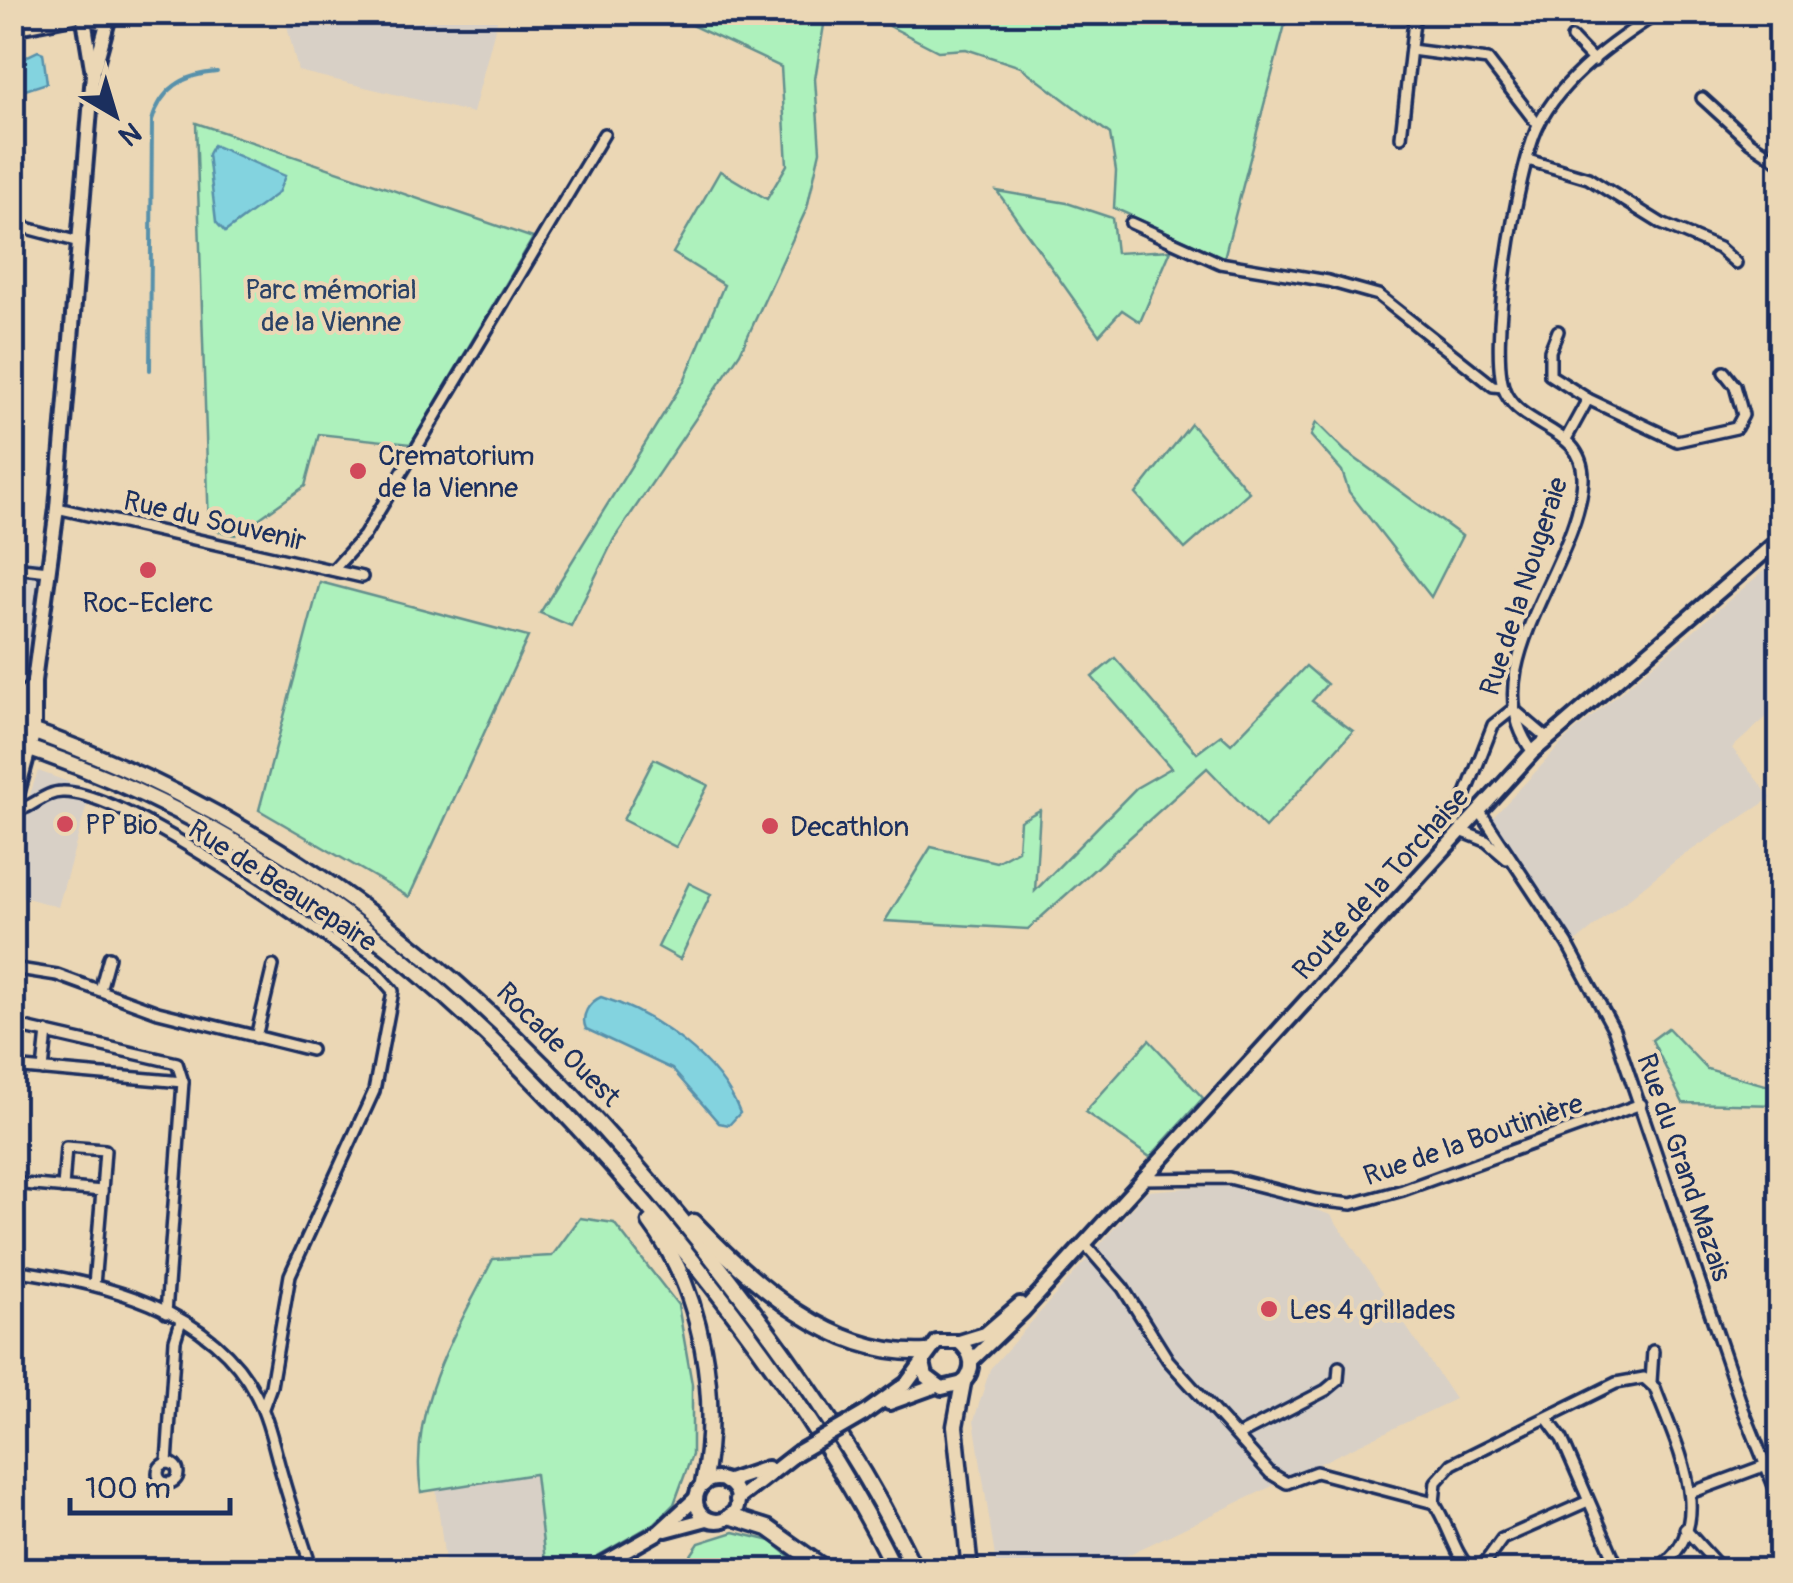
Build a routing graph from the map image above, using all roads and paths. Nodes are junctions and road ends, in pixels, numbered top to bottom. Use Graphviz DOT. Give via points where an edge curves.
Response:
graph roads {
  1 [pos="41,12"];
  2 [pos="1414,12"];
  3 [pos="1660,12"];
  4 [pos="79,16"];
  5 [pos="113,16"];
  6 [pos="13,28"];
  7 [pos="1572,38"];
  8 [pos="1411,50"];
  9 [pos="1594,62"];
  10 [pos="93,74"];
  11 [pos="1702,98"];
  12 [pos="1538,125"];
  13 [pos="604,134"];
  14 [pos="1401,138"];
  15 [pos="1528,160"];
  16 [pos="1780,162"];
  17 [pos="1132,223"];
  18 [pos="12,224"];
  19 [pos="79,242"];
  20 [pos="1736,262"];
  21 [pos="1558,331"];
  22 [pos="1724,372"];
  23 [pos="1503,387"];
  24 [pos="1588,399"];
  25 [pos="1566,439"];
  26 [pos="57,508"];
  27 [pos="1780,539"];
  28 [pos="12,567"];
  29 [pos="333,570"];
  30 [pos="48,571"];
  31 [pos="362,577"];
  32 [pos="34,681"];
  33 [pos="12,709"];
  34 [pos="1513,709"];
  35 [pos="22,727"];
  36 [pos="1546,738"];
  37 [pos="21,745"];
  38 [pos="1533,752"];
  39 [pos="14,806"];
  40 [pos="1480,810"];
  41 [pos="1458,826"];
  42 [pos="1513,864"];
  43 [pos="109,957"];
  44 [pos="273,966"];
  45 [pos="12,968"];
  46 [pos="100,990"];
  47 [pos="16,1026"];
  48 [pos="47,1032"];
  49 [pos="256,1037"];
  50 [pos="311,1050"];
  51 [pos="12,1067"];
  52 [pos="43,1070"];
  53 [pos="183,1082"];
  54 [pos="1641,1104"];
  55 [pos="562,1106"];
  56 [pos="633,1158"];
  57 [pos="1142,1180"];
  58 [pos="12,1183"];
  59 [pos="63,1188"];
  60 [pos="102,1192"];
  61 [pos="1084,1243"];
  62 [pos="12,1270"];
  63 [pos="94,1284"];
  64 [pos="1042,1287"];
  65 [pos="166,1312"];
  66 [pos="181,1320"];
  67 [pos="959,1342"];
  68 [pos="1653,1351"];
  69 [pos="924,1357"];
  70 [pos="972,1360"];
  71 [pos="1338,1367"];
  72 [pos="1651,1382"];
  73 [pos="963,1384"];
  74 [pos="936,1386"];
  75 [pos="263,1408"];
  76 [pos="864,1414"];
  77 [pos="1548,1420"];
  78 [pos="1239,1435"];
  79 [pos="1780,1460"];
  80 [pos="167,1463"];
  81 [pos="778,1464"];
  82 [pos="1764,1468"];
  83 [pos="726,1482"];
  84 [pos="700,1491"];
  85 [pos="1693,1492"];
  86 [pos="738,1500"];
  87 [pos="1780,1501"];
  88 [pos="1586,1502"];
  89 [pos="1434,1503"];
  90 [pos="730,1516"];
  91 [pos="707,1519"];
  92 [pos="1684,1529"];
  93 [pos="659,1532"];
  94 [pos="1471,1569"];
  95 [pos="312,1570"];
  96 [pos="592,1570"];
  97 [pos="828,1570"];
  98 [pos="895,1570"];
  99 [pos="915,1570"];
  100 [pos="970,1570"];
  101 [pos="1619,1570"];
  102 [pos="1655,1570"];
  103 [pos="1722,1570"];
  1 -- 6 [label="main road"];
  2 -- 8 [label="street"];
  3 -- 9 [label="street"];
  4 -- 5 [label="main road"];
  4 -- 6 [label="main road"];
  4 -- 10 [label="main road"];
  5 -- 10 [label="main road"];
  7 -- 9 [label="street"];
  8 -- 12 [label="street" via="1488,60"];
  8 -- 14 [label="street"];
  9 -- 12 [label="street"];
  10 -- 19 [label="main road"];
  11 -- 16 [label="street"];
  12 -- 15 [label="street"];
  13 -- 29 [label="street" via="364,536"];
  15 -- 20 [label="street" via="1588,178"];
  15 -- 23 [label="street" via="1504,281"];
  17 -- 23 [label="street, Rue de la Nougeraie" via="1220,263 1378,295 1493,386"];
  18 -- 19 [label="street"];
  19 -- 26 [label="main road"];
  21 -- 24 [label="street" via="1550,375"];
  22 -- 24 [label="street" via="1735,386 1743,420 1691,441 1672,440"];
  23 -- 25 [label="street, Rue de la Nougeraie" via="1518,408"];
  24 -- 25 [label="street"];
  25 -- 34 [label="street, Rue de la Nougeraie" via="1582,470 1581,494 1517,664"];
  26 -- 29 [label="street, Rue du Souvenir"];
  26 -- 30 [label="main road"];
  27 -- 36 [label="main road, Route de la Torchaise"];
  28 -- 30 [label="street"];
  29 -- 31 [label="street, Rue du Souvenir"];
  30 -- 32 [label="main road"];
  32 -- 33 [label="main road"];
  32 -- 35 [label="main road"];
  34 -- 36 [label="street"];
  34 -- 38 [label="street"];
  34 -- 41 [label="street, Rue de la Nougeraie" via="1493,725"];
  35 -- 37 [label="main road"];
  35 -- 56 [label="main road, Rocade Ouest" via="184,794 360,903 492,1011"];
  36 -- 38 [label="main road, Route de la Torchaise"];
  37 -- 39 [label="main road"];
  37 -- 55 [label="main road, Rocade Ouest" via="176,810 312,890 428,978"];
  38 -- 40 [label="main road, Route de la Torchaise"];
  39 -- 75 [label="street, Rue de Beaurepaire" via="61,792 108,806 229,871 375,971 393,992 368,1105 290,1275"];
  40 -- 41 [label="main road, Route de la Torchaise"];
  40 -- 42 [label="street, Rue du Grand Mazais"];
  41 -- 42 [label="street, Rue du Grand Mazais"];
  41 -- 57 [label="main road, Route de la Torchaise"];
  42 -- 54 [label="street, Rue du Grand Mazais" via="1598,996"];
  43 -- 46 [label="street"];
  44 -- 49 [label="street"];
  45 -- 46 [label="street"];
  46 -- 49 [label="street" via="138,1007"];
  47 -- 48 [label="street"];
  47 -- 51 [label="street"];
  48 -- 52 [label="street"];
  48 -- 53 [label="street" via="177,1063"];
  49 -- 50 [label="street"];
  51 -- 52 [label="street"];
  52 -- 53 [label="street"];
  53 -- 65 [label="street"];
  54 -- 57 [label="street, Rue de la Boutinière" via="1352,1204 1229,1178"];
  54 -- 82 [label="street, Rue du Grand Mazais"];
  55 -- 84 [label="main road" via="657,1231 682,1276 707,1390 710,1446"];
  55 -- 98 [label="main road, Rocade Ouest" via="754,1342 828,1452"];
  56 -- 69 [label="main road" via="715,1244 787,1305 873,1347"];
  56 -- 99 [label="main road, Rocade Ouest" via="825,1414"];
  57 -- 61 [label="main road, Route de la Torchaise" via="1103,1211"];
  58 -- 59 [label="street"];
  59 -- 60 [label="street"];
  59 -- 60 [label="street" via="66,1147 105,1150"];
  60 -- 63 [label="street"];
  61 -- 64 [label="main road, Route de la Torchaise"];
  61 -- 78 [label="street" via="1123,1288 1168,1360"];
  62 -- 63 [label="street"];
  63 -- 65 [label="street"];
  64 -- 67 [label="main road, Route de la Torchaise" via="991,1330"];
  64 -- 70 [label="main road, Route de la Torchaise"];
  65 -- 66 [label="street"];
  66 -- 75 [label="street" via="228,1356"];
  66 -- 80 [label="street"];
  67 -- 69 [label="main road" via="937,1342"];
  67 -- 70 [label="main road"];
  68 -- 72 [label="street"];
  69 -- 74 [label="main road" via="926,1376"];
  69 -- 76 [label="main road" via="907,1383"];
  70 -- 73 [label="main road"];
  71 -- 78 [label="street" via="1338,1380 1326,1390"];
  72 -- 77 [label="street" via="1635,1377 1616,1383"];
  72 -- 85 [label="street"];
  73 -- 74 [label="main road"];
  73 -- 100 [label="main road" via="955,1426"];
  74 -- 76 [label="main road"];
  75 -- 95 [label="street"];
  76 -- 81 [label="main road, bridge"];
  77 -- 88 [label="street"];
  77 -- 89 [label="street" via="1446,1468"];
  78 -- 89 [label="street" via="1270,1473 1287,1482 1316,1472"];
  79 -- 82 [label="street"];
  81 -- 83 [label="main road"];
  81 -- 86 [label="main road"];
  82 -- 85 [label="street"];
  82 -- 87 [label="street, Rue du Grand Mazais"];
  83 -- 84 [label="main road"];
  83 -- 86 [label="main road"];
  84 -- 91 [label="main road"];
  84 -- 93 [label="main road"];
  85 -- 92 [label="street"];
  86 -- 90 [label="main road"];
  88 -- 94 [label="street" via="1502,1540 1484,1564"];
  88 -- 101 [label="street"];
  89 -- 94 [label="street"];
  90 -- 91 [label="main road"];
  90 -- 97 [label="main road" via="768,1528"];
  91 -- 93 [label="main road"];
  92 -- 102 [label="street" via="1674,1555"];
  92 -- 103 [label="street"];
  93 -- 96 [label="main road"];
}
